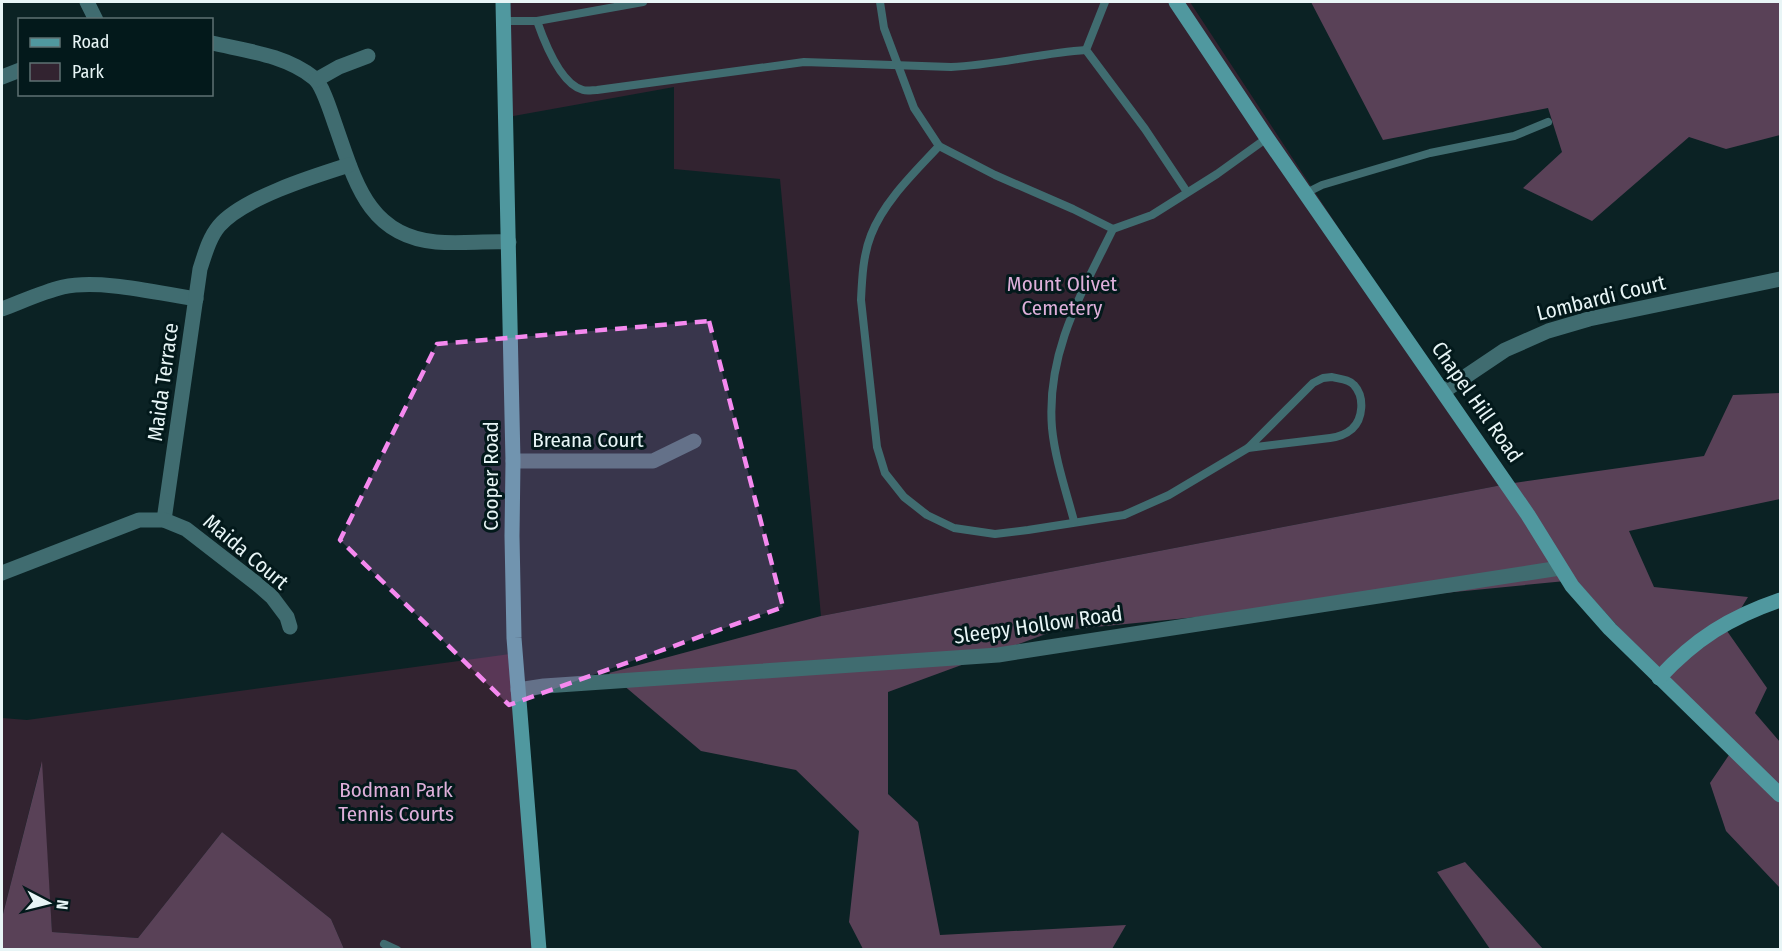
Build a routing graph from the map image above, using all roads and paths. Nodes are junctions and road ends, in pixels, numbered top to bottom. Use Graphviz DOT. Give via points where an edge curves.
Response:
graph roads {
  1 [pos="87,2"];
  2 [pos="503,2"];
  3 [pos="643,2"];
  4 [pos="880,2"];
  5 [pos="1105,2"];
  6 [pos="1176,2"];
  7 [pos="95,18"];
  8 [pos="503,21"];
  9 [pos="537,21"];
  10 [pos="213,43"];
  11 [pos="1086,50"];
  12 [pos="368,56"];
  13 [pos="898,64"];
  14 [pos="18,71"];
  15 [pos="2,77"];
  16 [pos="316,80"];
  17 [pos="1548,122"];
  18 [pos="1267,138"];
  19 [pos="939,146"];
  20 [pos="350,165"];
  21 [pos="1187,192"];
  22 [pos="1306,193"];
  23 [pos="1113,230"];
  24 [pos="508,242"];
  25 [pos="1780,279"];
  26 [pos="196,299"];
  27 [pos="2,309"];
  28 [pos="1444,391"];
  29 [pos="694,441"];
  30 [pos="1248,448"];
  31 [pos="513,461"];
  32 [pos="164,520"];
  33 [pos="1074,522"];
  34 [pos="1560,568"];
  35 [pos="2,573"];
  36 [pos="1780,600"];
  37 [pos="290,627"];
  38 [pos="1659,678"];
  39 [pos="518,690"];
  40 [pos="1780,795"];
  41 [pos="384,944"];
  42 [pos="397,950"];
  43 [pos="539,950"];
  1 -- 7 [label="street"];
  2 -- 8 [label="street, Cooper Road"];
  3 -- 9 [label="lane"];
  4 -- 13 [label="lane" via="884,28"];
  5 -- 11 [label="lane"];
  6 -- 18 [label="street, Chapel Hill Road"];
  8 -- 9 [label="lane"];
  8 -- 24 [label="street, Cooper Road"];
  9 -- 13 [label="lane" via="565,78 583,90 804,62"];
  10 -- 16 [label="street" via="287,61"];
  11 -- 13 [label="lane" via="972,66"];
  11 -- 21 [label="lane"];
  12 -- 16 [label="street"];
  13 -- 19 [label="lane" via="914,108"];
  14 -- 15 [label="street"];
  16 -- 20 [label="street"];
  17 -- 22 [label="lane" via="1514,136 1430,153"];
  18 -- 21 [label="lane"];
  18 -- 22 [label="street, Chapel Hill Road"];
  19 -- 23 [label="lane"];
  19 -- 33 [label="lane" via="875,226 862,276 861,300 881,462 889,480 904,497 927,515 954,528 995,534"];
  20 -- 24 [label="street" via="368,206 401,233 436,242"];
  20 -- 26 [label="street, Maida Terrace" via="249,202 230,215 208,245"];
  21 -- 23 [label="lane" via="1152,215"];
  22 -- 28 [label="street, Chapel Hill Road"];
  23 -- 33 [label="lane" via="1066,329 1054,373 1053,430"];
  24 -- 31 [label="street, Cooper Road"];
  25 -- 28 [label="street, Lombardi Court" via="1548,331 1505,350"];
  26 -- 27 [label="street" via="76,285"];
  26 -- 32 [label="street, Maida Terrace"];
  28 -- 34 [label="street, Chapel Hill Road"];
  29 -- 31 [label="street, Breana Court" via="653,461"];
  30 -- 30 [label="lane" via="1342,435 1358,421 1361,402 1354,385 1332,377 1313,383"];
  30 -- 33 [label="lane" via="1169,495 1124,515"];
  31 -- 39 [label="street, Cooper Road"];
  32 -- 35 [label="street" via="139,520"];
  32 -- 37 [label="street, Maida Court" via="186,529 257,584 272,597"];
  34 -- 38 [label="street, Chapel Hill Road" via="1610,629"];
  34 -- 39 [label="street, Sleepy Hollow Road" via="999,655"];
  36 -- 38 [label="street" via="1720,627 1689,647"];
  38 -- 40 [label="street, Chapel Hill Road"];
  39 -- 43 [label="street, Cooper Road"];
  41 -- 42 [label="lane"];
}
